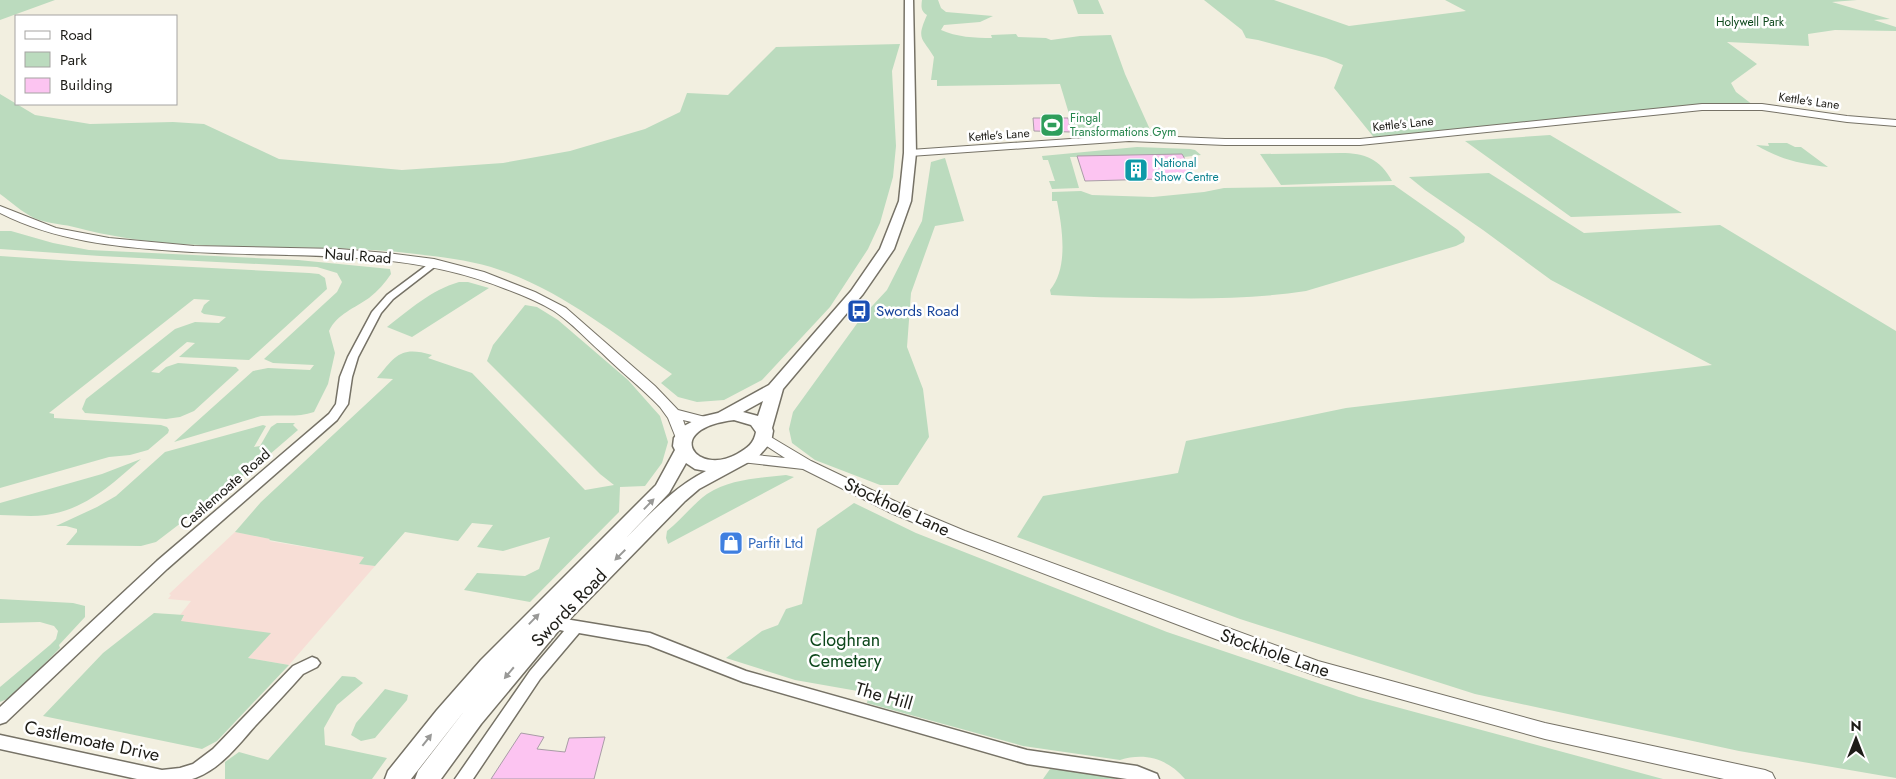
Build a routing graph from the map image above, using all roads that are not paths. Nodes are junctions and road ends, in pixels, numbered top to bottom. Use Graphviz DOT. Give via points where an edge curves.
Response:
graph roads {
  1 [pos="909,0"];
  2 [pos="1896,123"];
  3 [pos="910,153"];
  4 [pos="0,209"];
  5 [pos="434,263"];
  6 [pos="775,388"];
  7 [pos="672,413"];
  8 [pos="724,416"];
  9 [pos="704,421"];
  10 [pos="764,434"];
  11 [pos="683,445"];
  12 [pos="741,461"];
  13 [pos="806,464"];
  14 [pos="564,625"];
  15 [pos="312,663"];
  16 [pos="0,717"];
  17 [pos="0,742"];
  18 [pos="1714,774"];
  19 [pos="397,779"];
  20 [pos="427,779"];
  21 [pos="463,779"];
  22 [pos="1151,779"];
  23 [pos="1765,779"];
  1 -- 3 [label="main road"];
  2 -- 3 [label="street, Kettle's Lane" via="1762,107 1727,106 1360,142 1128,138"];
  3 -- 6 [label="main road" via="905,201 887,248 856,294"];
  4 -- 5 [label="street, Naul Road" via="57,232 130,244 189,250 353,254"];
  5 -- 7 [label="street, Naul Road" via="495,279 565,313"];
  5 -- 16 [label="street, Castlemoate Road" via="390,297 377,312 353,357 342,404 333,417 162,565"];
  6 -- 8 [label="main road"];
  6 -- 10 [label="main road"];
  7 -- 9 [label="street"];
  7 -- 11 [label="street, Naul Road"];
  8 -- 9 [label="main road"];
  8 -- 10 [label="main road" via="756,422"];
  9 -- 11 [label="main road" via="694,426"];
  10 -- 12 [label="main road" via="756,452"];
  10 -- 13 [label="street, Stockhole Lane"];
  11 -- 12 [label="main road" via="687,456 700,463 714,466"];
  19 -- 11 [label="main road, Swords Road, one-way" via="489,666 663,490"];
  12 -- 13 [label="street, Stockhole Lane"];
  12 -- 14 [label="main road, Swords Road, one-way" via="693,485 678,497"];
  13 -- 18 [label="street, Stockhole Lane" via="897,509 959,535 1316,668"];
  14 -- 20 [label="main road, Swords Road, one-way" via="473,717"];
  14 -- 21 [label="street, Swords Road" via="535,676"];
  14 -- 22 [label="street, The Hill" via="650,639 743,676 1027,757 1137,773"];
  15 -- 17 [label="street, Castlemoate Drive" via="298,670 219,754 198,770 180,775 162,776"];
  18 -- 23 [label="street, Stockhole Lane"];
}
